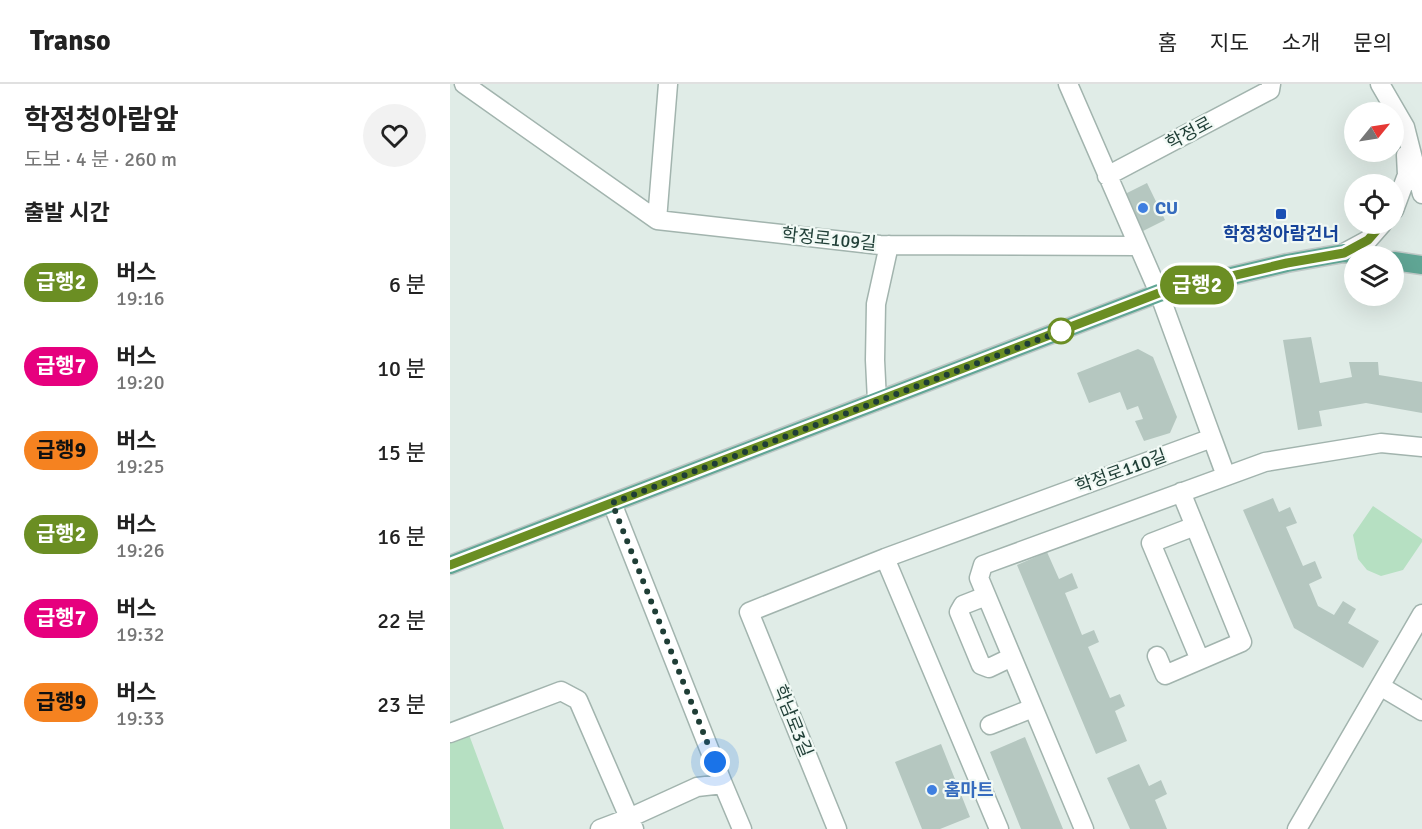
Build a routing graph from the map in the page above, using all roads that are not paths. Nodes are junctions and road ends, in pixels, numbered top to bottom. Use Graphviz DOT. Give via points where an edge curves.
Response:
graph roads {
  1 [pos="464,84"];
  2 [pos="668,84"];
  3 [pos="1068,84"];
  4 [pos="1380,84"];
  5 [pos="1271,87"];
  6 [pos="1405,127"];
  7 [pos="1422,152"];
  8 [pos="1107,176"];
  9 [pos="1404,183"];
  10 [pos="1422,194"];
  11 [pos="657,220"];
  12 [pos="1373,234"];
  13 [pos="889,245"];
  14 [pos="1138,246"];
  15 [pos="1357,246"];
  16 [pos="1344,253"];
  17 [pos="1422,260"];
  18 [pos="1404,262"];
  19 [pos="1422,265"];
  20 [pos="1159,293"];
  21 [pos="877,401"];
  22 [pos="1212,438"];
  23 [pos="1422,447"];
  24 [pos="1226,476"];
  25 [pos="1181,492"];
  26 [pos="612,503"];
  27 [pos="1195,526"];
  28 [pos="885,558"];
  29 [pos="450,565"];
  30 [pos="987,596"];
  31 [pos="749,612"];
  32 [pos="1422,614"];
  33 [pos="1157,656"];
  34 [pos="1012,657"];
  35 [pos="1200,660"];
  36 [pos="1380,686"];
  37 [pos="1033,708"];
  38 [pos="1422,711"];
  39 [pos="990,726"];
  40 [pos="450,733"];
  41 [pos="723,784"];
  42 [pos="632,824"];
  43 [pos="600,829"];
  44 [pos="742,829"];
  45 [pos="837,829"];
  46 [pos="999,829"];
  47 [pos="1084,829"];
  48 [pos="1297,829"];
  1 -- 11 [label="street"];
  2 -- 11 [label="street"];
  3 -- 8 [label="street"];
  4 -- 6 [label="street"];
  5 -- 8 [label="street, 학정로"];
  6 -- 7 [label="street"];
  6 -- 9 [label="street"];
  6 -- 10 [label="street"];
  8 -- 14 [label="street"];
  11 -- 13 [label="street, 학정로109길"];
  12 -- 15 [label="street"];
  13 -- 14 [label="street, 학정로109길"];
  13 -- 21 [label="street" via="876,304"];
  14 -- 20 [label="street"];
  16 -- 20 [label="main road"];
  17 -- 19 [label="street"];
  18 -- 19 [label="main road"];
  20 -- 21 [label="main road"];
  20 -- 22 [label="street"];
  21 -- 26 [label="main road"];
  22 -- 24 [label="street"];
  22 -- 28 [label="street, 학정로110길"];
  23 -- 24 [label="street" via="1382,443 1264,462"];
  24 -- 25 [label="street"];
  25 -- 27 [label="street"];
  25 -- 30 [label="street" via="983,565 979,578"];
  26 -- 29 [label="main road"];
  26 -- 41 [label="street"];
  27 -- 35 [label="street" via="1242,642"];
  27 -- 35 [label="street" via="1151,543"];
  28 -- 31 [label="street, 학정로110길"];
  28 -- 46 [label="street"];
  30 -- 34 [label="street"];
  30 -- 34 [label="street" via="963,605 959,612 976,655 981,665 989,668"];
  31 -- 45 [label="street, 학남로3길"];
  32 -- 36 [label="street"];
  33 -- 35 [label="street" via="1165,675"];
  34 -- 37 [label="street"];
  36 -- 38 [label="street"];
  36 -- 48 [label="street"];
  37 -- 39 [label="street"];
  37 -- 47 [label="street"];
  40 -- 42 [label="street" via="561,692 578,700"];
  41 -- 42 [label="street" via="697,787"];
  41 -- 44 [label="street"];
  42 -- 43 [label="street"];
}
